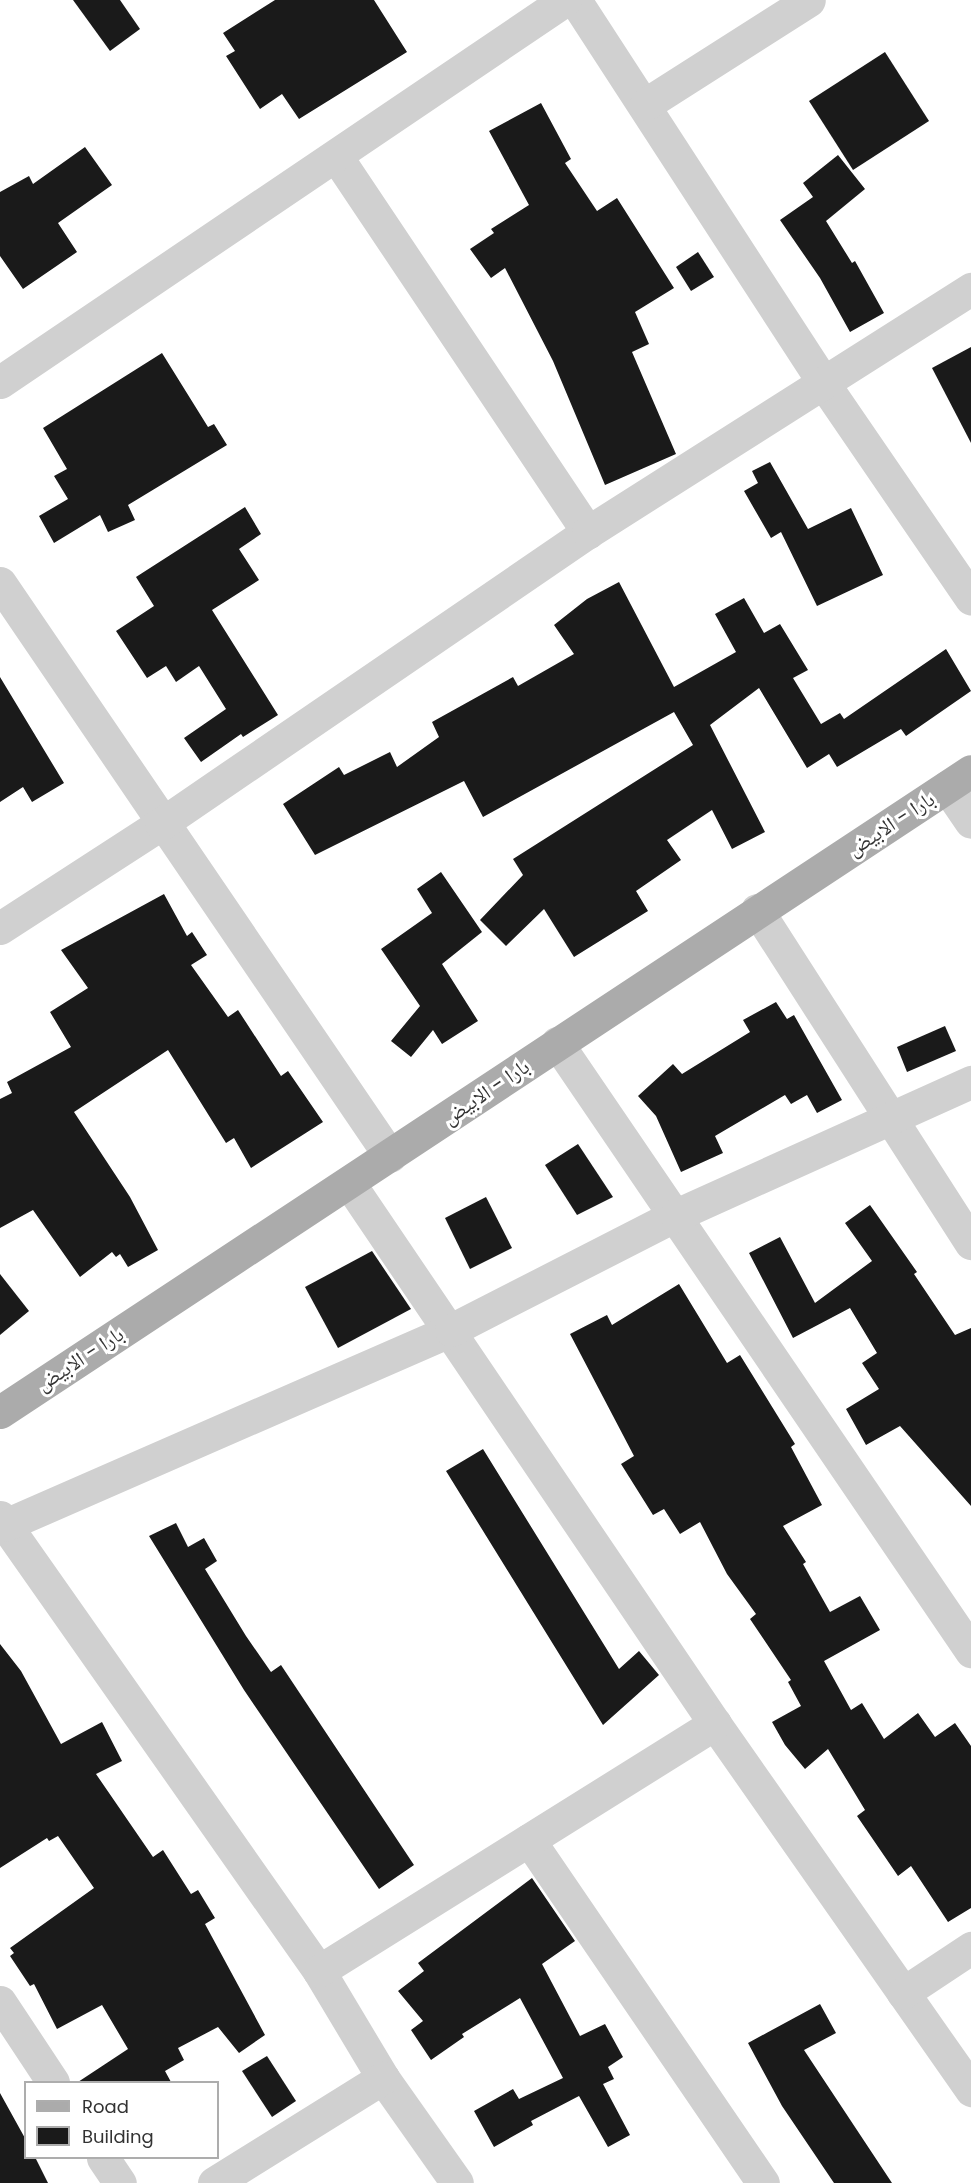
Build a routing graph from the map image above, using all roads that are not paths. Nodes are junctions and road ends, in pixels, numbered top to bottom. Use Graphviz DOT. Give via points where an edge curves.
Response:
graph roads {
  1 [pos="565,0"];
  2 [pos="575,0"];
  3 [pos="808,0"];
  4 [pos="646,104"];
  5 [pos="336,156"];
  6 [pos="971,289"];
  7 [pos="0,382"];
  8 [pos="824,384"];
  9 [pos="588,532"];
  10 [pos="0,583"];
  11 [pos="971,599"];
  12 [pos="959,779"];
  13 [pos="971,822"];
  14 [pos="161,824"];
  15 [pos="757,910"];
  16 [pos="0,928"];
  17 [pos="557,1043"];
  18 [pos="971,1082"];
  19 [pos="890,1121"];
  20 [pos="390,1156"];
  21 [pos="349,1183"];
  22 [pos="676,1215"];
  23 [pos="971,1243"];
  24 [pos="451,1330"];
  25 [pos="0,1412"];
  26 [pos="3,1521"];
  27 [pos="971,1651"];
  28 [pos="715,1724"];
  29 [pos="530,1840"];
  30 [pos="971,1948"];
  31 [pos="319,1971"];
  32 [pos="903,1993"];
  33 [pos="0,2002"];
  34 [pos="384,2078"];
  35 [pos="52,2081"];
  36 [pos="971,2090"];
  37 [pos="104,2159"];
  38 [pos="120,2183"];
  39 [pos="214,2183"];
  40 [pos="457,2183"];
  41 [pos="763,2183"];
  1 -- 5 [label="street"];
  2 -- 4 [label="street"];
  3 -- 4 [label="street"];
  4 -- 8 [label="street"];
  5 -- 7 [label="street"];
  5 -- 9 [label="street"];
  6 -- 8 [label="street"];
  8 -- 9 [label="street"];
  8 -- 11 [label="street"];
  9 -- 14 [label="street"];
  10 -- 14 [label="street"];
  12 -- 13 [label="street"];
  12 -- 15 [label="main road, بارا - الابيض"];
  14 -- 16 [label="street"];
  14 -- 20 [label="street"];
  15 -- 17 [label="main road, بارا - الابيض"];
  15 -- 19 [label="street"];
  17 -- 20 [label="main road, بارا - الابيض"];
  17 -- 22 [label="street"];
  18 -- 19 [label="street"];
  19 -- 22 [label="street"];
  19 -- 23 [label="street"];
  20 -- 21 [label="main road, بارا - الابيض"];
  21 -- 24 [label="street"];
  21 -- 25 [label="main road, بارا - الابيض"];
  22 -- 24 [label="street"];
  22 -- 27 [label="street"];
  24 -- 26 [label="street"];
  24 -- 28 [label="street"];
  26 -- 31 [label="street"];
  28 -- 29 [label="street"];
  28 -- 32 [label="street"];
  29 -- 31 [label="street"];
  29 -- 41 [label="street"];
  30 -- 32 [label="street"];
  31 -- 34 [label="street"];
  32 -- 36 [label="street"];
  33 -- 35 [label="street"];
  34 -- 39 [label="street"];
  34 -- 40 [label="street"];
  37 -- 38 [label="street"];
}
